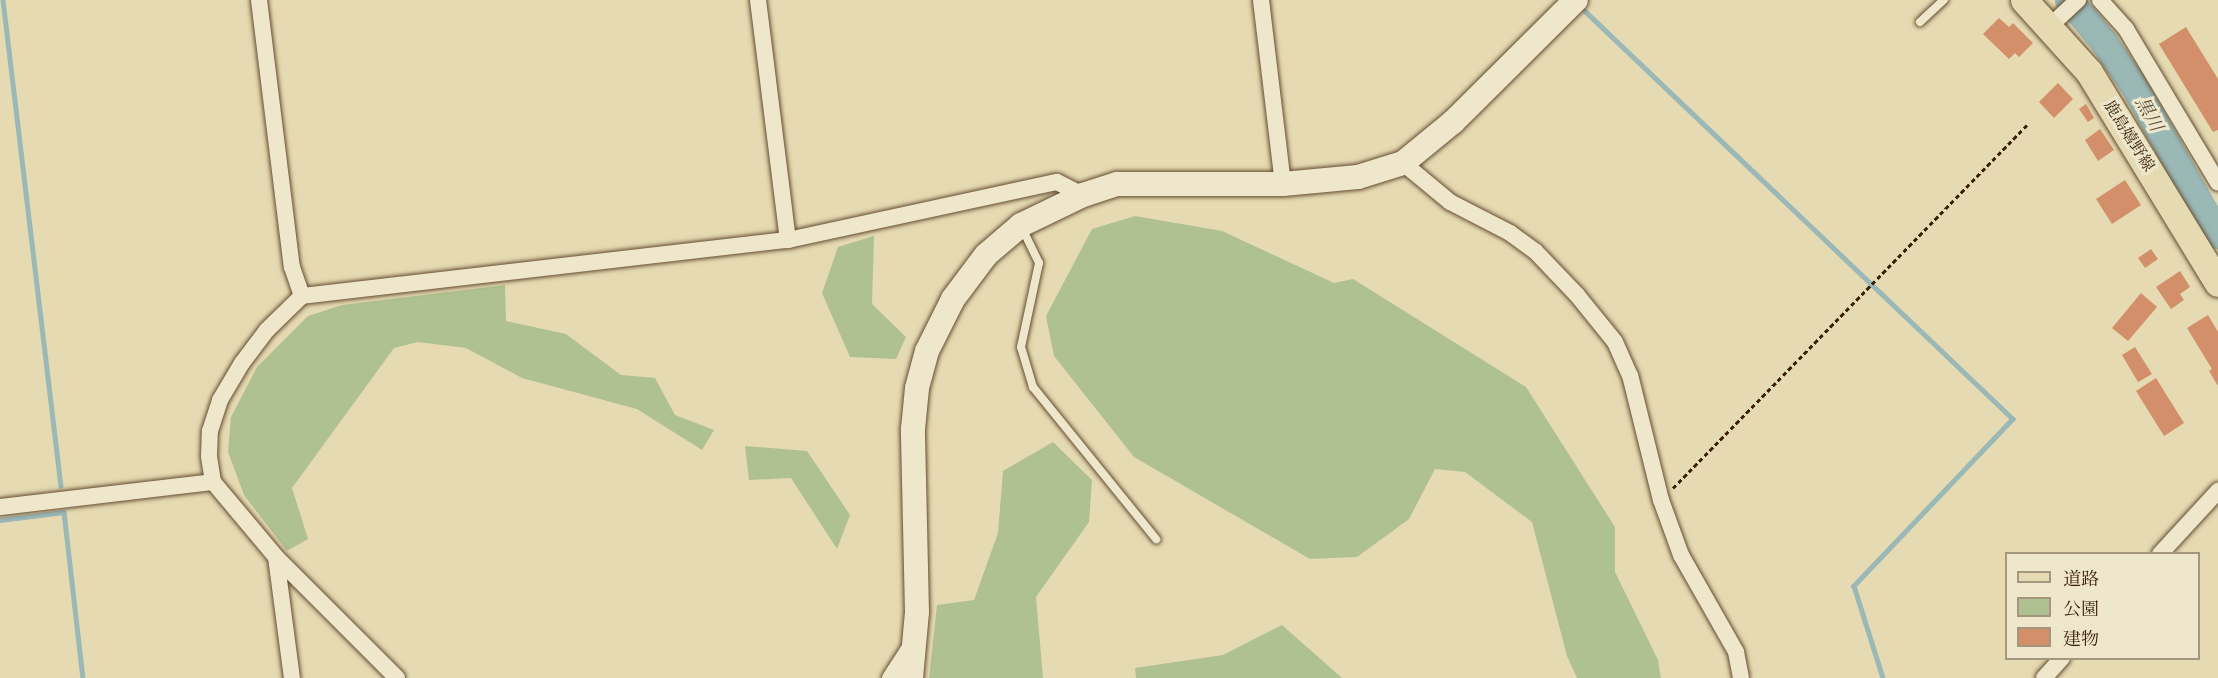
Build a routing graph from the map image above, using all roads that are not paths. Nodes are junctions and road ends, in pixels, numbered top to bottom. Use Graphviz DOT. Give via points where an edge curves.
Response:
graph roads {
  1 [pos="259,0"];
  2 [pos="758,0"];
  3 [pos="1260,0"];
  4 [pos="1576,0"];
  5 [pos="1944,0"];
  6 [pos="2024,0"];
  7 [pos="2078,0"];
  8 [pos="2100,0"];
  9 [pos="1920,22"];
  10 [pos="2055,22"];
  11 [pos="1403,163"];
  12 [pos="2218,183"];
  13 [pos="1283,184"];
  14 [pos="1083,195"];
  15 [pos="1021,225"];
  16 [pos="788,240"];
  17 [pos="2218,283"];
  18 [pos="302,296"];
  19 [pos="213,482"];
  20 [pos="2218,491"];
  21 [pos="0,507"];
  22 [pos="1156,539"];
  23 [pos="2162,552"];
  24 [pos="276,556"];
  25 [pos="915,641"];
  26 [pos="2060,660"];
  27 [pos="291,678"];
  28 [pos="397,678"];
  29 [pos="890,678"];
  30 [pos="911,678"];
  31 [pos="1741,678"];
  32 [pos="2044,678"];
  1 -- 18 [label="street" via="292,267"];
  2 -- 16 [label="street"];
  3 -- 13 [label="street"];
  4 -- 11 [label="street" via="1453,122"];
  5 -- 9 [label="lane"];
  6 -- 10 [label="main road, 鹿島嬉野線"];
  7 -- 10 [label="street"];
  8 -- 12 [label="street" via="2126,29"];
  10 -- 17 [label="main road, 鹿島嬉野線"];
  11 -- 13 [label="street" via="1358,177"];
  11 -- 31 [label="street" via="1450,202 1510,233 1535,251 1615,342 1630,375 1661,500 1681,555 1736,652"];
  13 -- 14 [label="street" via="1117,184"];
  14 -- 15 [label="street"];
  14 -- 16 [label="street" via="1057,182"];
  15 -- 22 [label="lane" via="1039,264 1021,347 1033,387"];
  15 -- 25 [label="street" via="986,255 954,299 927,351 917,388 913,429"];
  16 -- 18 [label="street"];
  18 -- 19 [label="street" via="267,330 220,400 210,431"];
  19 -- 21 [label="street"];
  19 -- 24 [label="street"];
  20 -- 23 [label="street"];
  24 -- 27 [label="street"];
  24 -- 28 [label="street"];
  25 -- 29 [label="street"];
  25 -- 30 [label="street"];
  26 -- 32 [label="street"];
}
